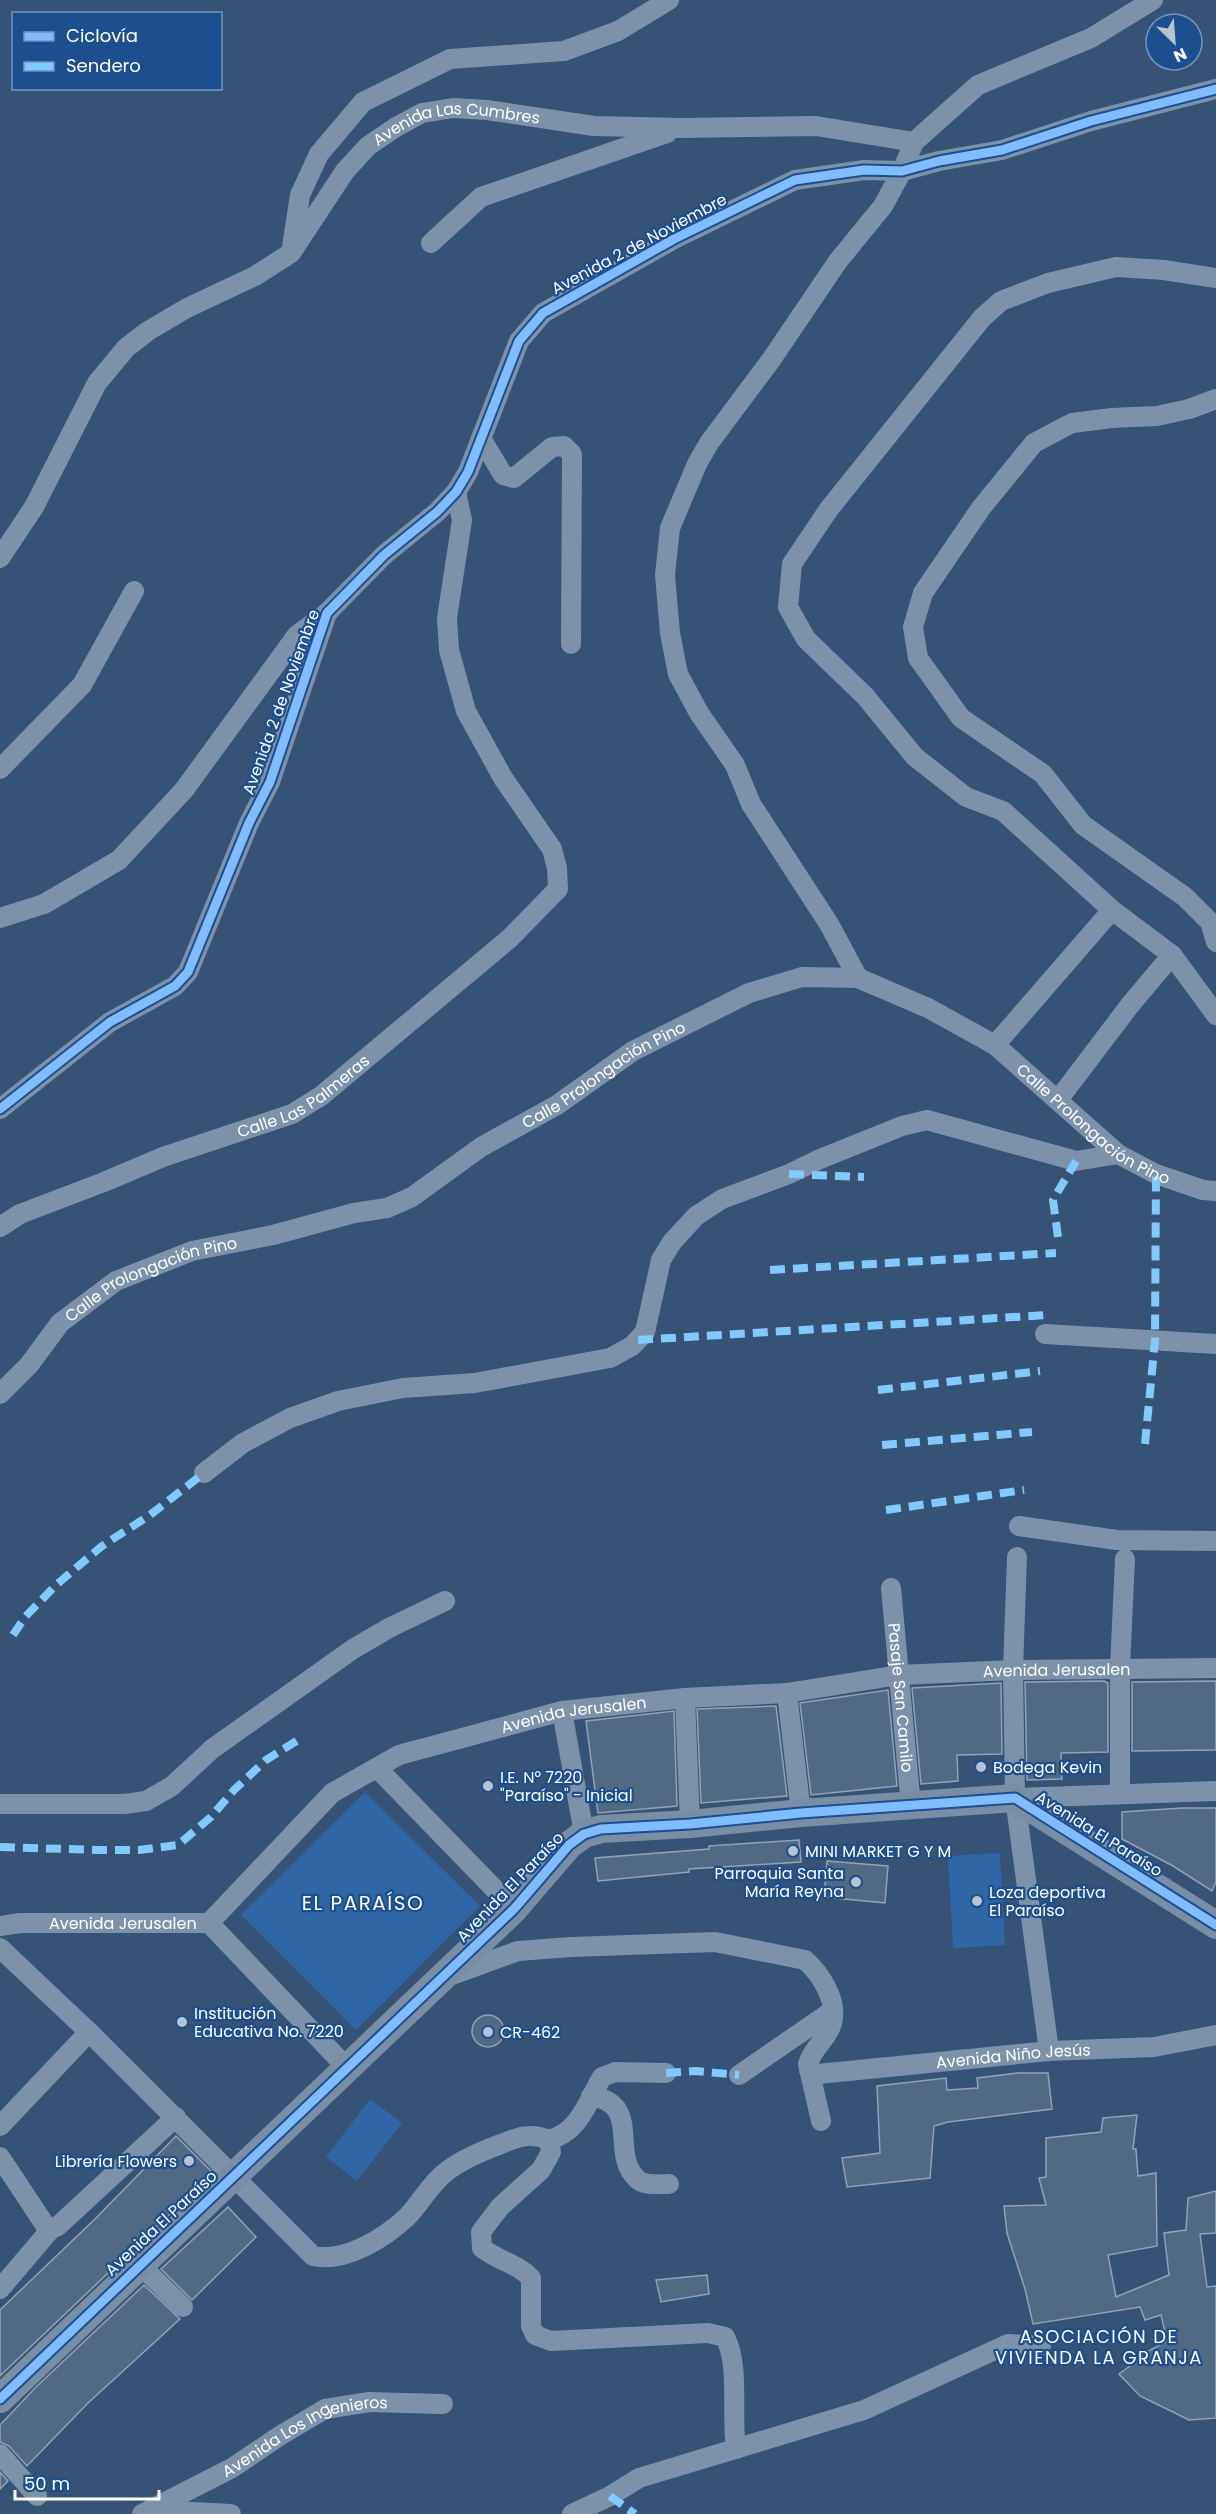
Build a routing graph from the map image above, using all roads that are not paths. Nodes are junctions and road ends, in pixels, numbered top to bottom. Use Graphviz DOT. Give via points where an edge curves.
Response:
graph roads {
  1 [pos="669,0"];
  2 [pos="1153,0"];
  3 [pos="1216,89"];
  4 [pos="681,128"];
  5 [pos="914,142"];
  6 [pos="902,171"];
  7 [pos="431,243"];
  8 [pos="291,253"];
  9 [pos="1216,278"];
  10 [pos="1216,399"];
  11 [pos="481,438"];
  12 [pos="456,492"];
  13 [pos="0,558"];
  14 [pos="134,591"];
  15 [pos="327,613"];
  16 [pos="571,644"];
  17 [pos="0,769"];
  18 [pos="1112,910"];
  19 [pos="0,918"];
  20 [pos="1216,942"];
  21 [pos="1172,955"];
  22 [pos="858,978"];
  23 [pos="1216,1015"];
  24 [pos="995,1045"];
  25 [pos="1058,1100"];
  26 [pos="0,1109"];
  27 [pos="1118,1154"];
  28 [pos="1216,1191"];
  29 [pos="0,1227"];
  30 [pos="1045,1334"];
  31 [pos="1216,1344"];
  32 [pos="0,1394"];
  33 [pos="204,1473"];
  34 [pos="1019,1526"];
  35 [pos="1216,1541"];
  36 [pos="1017,1557"];
  37 [pos="1125,1559"];
  38 [pos="891,1588"];
  39 [pos="445,1601"];
  40 [pos="1120,1668"];
  41 [pos="1216,1668"];
  42 [pos="1013,1670"];
  43 [pos="899,1676"];
  44 [pos="787,1693"];
  45 [pos="685,1698"];
  46 [pos="562,1711"];
  47 [pos="377,1768"];
  48 [pos="1216,1791"];
  49 [pos="1120,1794"];
  50 [pos="1014,1798"];
  51 [pos="0,1804"];
  52 [pos="911,1807"];
  53 [pos="801,1813"];
  54 [pos="690,1824"];
  55 [pos="584,1834"];
  56 [pos="514,1909"];
  57 [pos="1213,1918"];
  58 [pos="208,1923"];
  59 [pos="0,1926"];
  60 [pos="0,1948"];
  61 [pos="441,1979"];
  62 [pos="832,2011"];
  63 [pos="89,2032"];
  64 [pos="1216,2035"];
  65 [pos="1049,2051"];
  66 [pos="348,2069"];
  67 [pos="809,2070"];
  68 [pos="666,2073"];
  69 [pos="739,2075"];
  70 [pos="591,2096"];
  71 [pos="176,2117"];
  72 [pos="821,2121"];
  73 [pos="0,2126"];
  74 [pos="549,2140"];
  75 [pos="0,2157"];
  76 [pos="234,2175"];
  77 [pos="669,2184"];
  78 [pos="51,2229"];
  79 [pos="139,2264"];
  80 [pos="0,2289"];
  81 [pos="183,2307"];
  82 [pos="1041,2346"];
  83 [pos="0,2399"];
  84 [pos="443,2404"];
  85 [pos="736,2449"];
  86 [pos="0,2454"];
  87 [pos="37,2496"];
  88 [pos="146,2512"];
  89 [pos="231,2514"];
  90 [pos="572,2514"];
  1 -- 8 [label="street" via="618,31 564,51 450,59 363,102 319,154 300,195"];
  2 -- 5 [label="street" via="1091,38 978,85"];
  3 -- 6 [label="street, Avenida 2 de Noviembre" via="1091,121 1002,150"];
  4 -- 5 [label="street, Avenida Las Cumbres" via="816,126"];
  4 -- 7 [label="street" via="481,197"];
  4 -- 8 [label="street, Avenida Las Cumbres" via="594,126 453,108 422,113 368,146 345,171"];
  5 -- 6 [label="street"];
  6 -- 11 [label="street, Avenida 2 de Noviembre" via="864,170 795,180 674,239 543,313 519,341"];
  6 -- 22 [label="street" via="883,206 838,261 709,443 670,528 665,575 678,674 735,765 751,804 829,924"];
  8 -- 13 [label="street, Avenida Las Cumbres" via="255,276 187,308 126,348 97,383 34,507"];
  9 -- 18 [label="street" via="1116,267 1047,283 1000,301 982,318 829,509 792,564 788,607 806,639 865,696 915,757 966,796 1003,811"];
  10 -- 20 [label="street" via="1157,417 1072,423 1034,443 981,508 923,593 913,627 918,658 961,717 1043,774 1083,825 1185,897 1210,922"];
  11 -- 12 [label="street, Avenida 2 de Noviembre"];
  11 -- 16 [label="street" via="503,475 514,478 552,447 564,446 572,453"];
  12 -- 15 [label="street, Avenida 2 de Noviembre" via="384,555"];
  12 -- 29 [label="street, Calle Las Palmeras" via="462,520 447,618 449,650 466,711 503,778 552,849 558,888 509,939 321,1096 292,1114 163,1157 20,1214"];
  14 -- 17 [label="street" via="82,685"];
  15 -- 19 [label="street" via="297,635 184,790 119,860 44,904"];
  15 -- 26 [label="street, Avenida 2 de Noviembre" via="270,782 249,823 188,972 175,986 110,1022"];
  18 -- 21 [label="street"];
  18 -- 24 [label="street"];
  21 -- 23 [label="street"];
  21 -- 25 [label="street"];
  22 -- 24 [label="street, Calle Prolongación Pino" via="928,1008"];
  22 -- 32 [label="street, Calle Prolongación Pino" via="802,977 750,993 633,1051 557,1105 481,1147 412,1197 387,1208 192,1251 116,1281 60,1323 29,1365"];
  24 -- 25 [label="street, Calle Prolongación Pino"];
  25 -- 27 [label="street, Calle Prolongación Pino"];
  27 -- 28 [label="street, Calle Prolongación Pino" via="1156,1174"];
  27 -- 33 [label="street" via="1076,1161 927,1120 902,1126 722,1199 696,1216 661,1260 645,1332 632,1346 610,1358 475,1383 403,1388 338,1401 290,1418 243,1443"];
  30 -- 31 [label="street"];
  34 -- 35 [label="street" via="1117,1540"];
  36 -- 42 [label="street"];
  37 -- 40 [label="street"];
  38 -- 43 [label="street, Pasaje San Camilo"];
  39 -- 51 [label="street" via="353,1649 212,1749 172,1786 146,1801"];
  40 -- 41 [label="street, Avenida Jerusalen"];
  40 -- 42 [label="street, Avenida Jerusalen"];
  40 -- 49 [label="street"];
  42 -- 43 [label="street, Avenida Jerusalen"];
  42 -- 50 [label="street"];
  43 -- 44 [label="street, Avenida Jerusalen"];
  43 -- 52 [label="street, Pasaje San Camilo"];
  44 -- 45 [label="street, Avenida Jerusalen"];
  44 -- 53 [label="street"];
  45 -- 46 [label="street, Avenida Jerusalen"];
  45 -- 54 [label="street"];
  46 -- 47 [label="street, Avenida Jerusalen" via="399,1755"];
  46 -- 55 [label="street"];
  47 -- 56 [label="street"];
  47 -- 58 [label="street, Avenida Jerusalen" via="332,1793"];
  48 -- 49 [label="street"];
  49 -- 50 [label="street"];
  50 -- 52 [label="street, Avenida El Paraíso"];
  50 -- 57 [label="street, Avenida El Paraíso"];
  50 -- 65 [label="street"];
  52 -- 53 [label="street, Avenida El Paraíso"];
  53 -- 54 [label="street, Avenida El Paraíso"];
  54 -- 55 [label="street, Avenida El Paraíso" via="601,1828"];
  55 -- 56 [label="street, Avenida El Paraíso" via="569,1845"];
  56 -- 61 [label="street, Avenida El Paraíso"];
  58 -- 59 [label="street, Avenida Jerusalen"];
  58 -- 66 [label="street"];
  60 -- 63 [label="street"];
  61 -- 62 [label="street" via="519,1951 715,1942 805,1960 827,1989"];
  61 -- 66 [label="street, Avenida El Paraíso"];
  62 -- 67 [label="street" via="832,2023 810,2055"];
  62 -- 69 [label="street"];
  63 -- 71 [label="street"];
  63 -- 73 [label="street"];
  64 -- 65 [label="street, Avenida Niño Jesús" via="1154,2047"];
  65 -- 67 [label="street, Avenida Niño Jesús" via="818,2074"];
  66 -- 76 [label="street, Avenida El Paraíso"];
  67 -- 72 [label="street"];
  68 -- 70 [label="street" via="615,2072 602,2077"];
  70 -- 74 [label="street" via="564,2136"];
  70 -- 77 [label="street" via="607,2098 619,2110 627,2162 637,2180"];
  71 -- 76 [label="street"];
  71 -- 78 [label="street"];
  74 -- 76 [label="street" via="522,2135 477,2153 447,2171 392,2230 326,2259 313,2256"];
  74 -- 85 [label="street" via="551,2152 541,2170 500,2207 481,2232 482,2248 521,2268 531,2278 531,2326 535,2335 551,2341 708,2333 725,2337 733,2356"];
  75 -- 78 [label="street"];
  76 -- 79 [label="street, Avenida El Paraíso"];
  78 -- 80 [label="street"];
  79 -- 81 [label="street"];
  79 -- 83 [label="street, Avenida El Paraíso"];
  82 -- 85 [label="street" via="1008,2344 864,2410"];
  84 -- 88 [label="street, Avenida Los Ingenieros" via="369,2402 325,2409 232,2468"];
  85 -- 90 [label="street" via="639,2478"];
  86 -- 87 [label="street"];
  88 -- 89 [label="street"];
}
